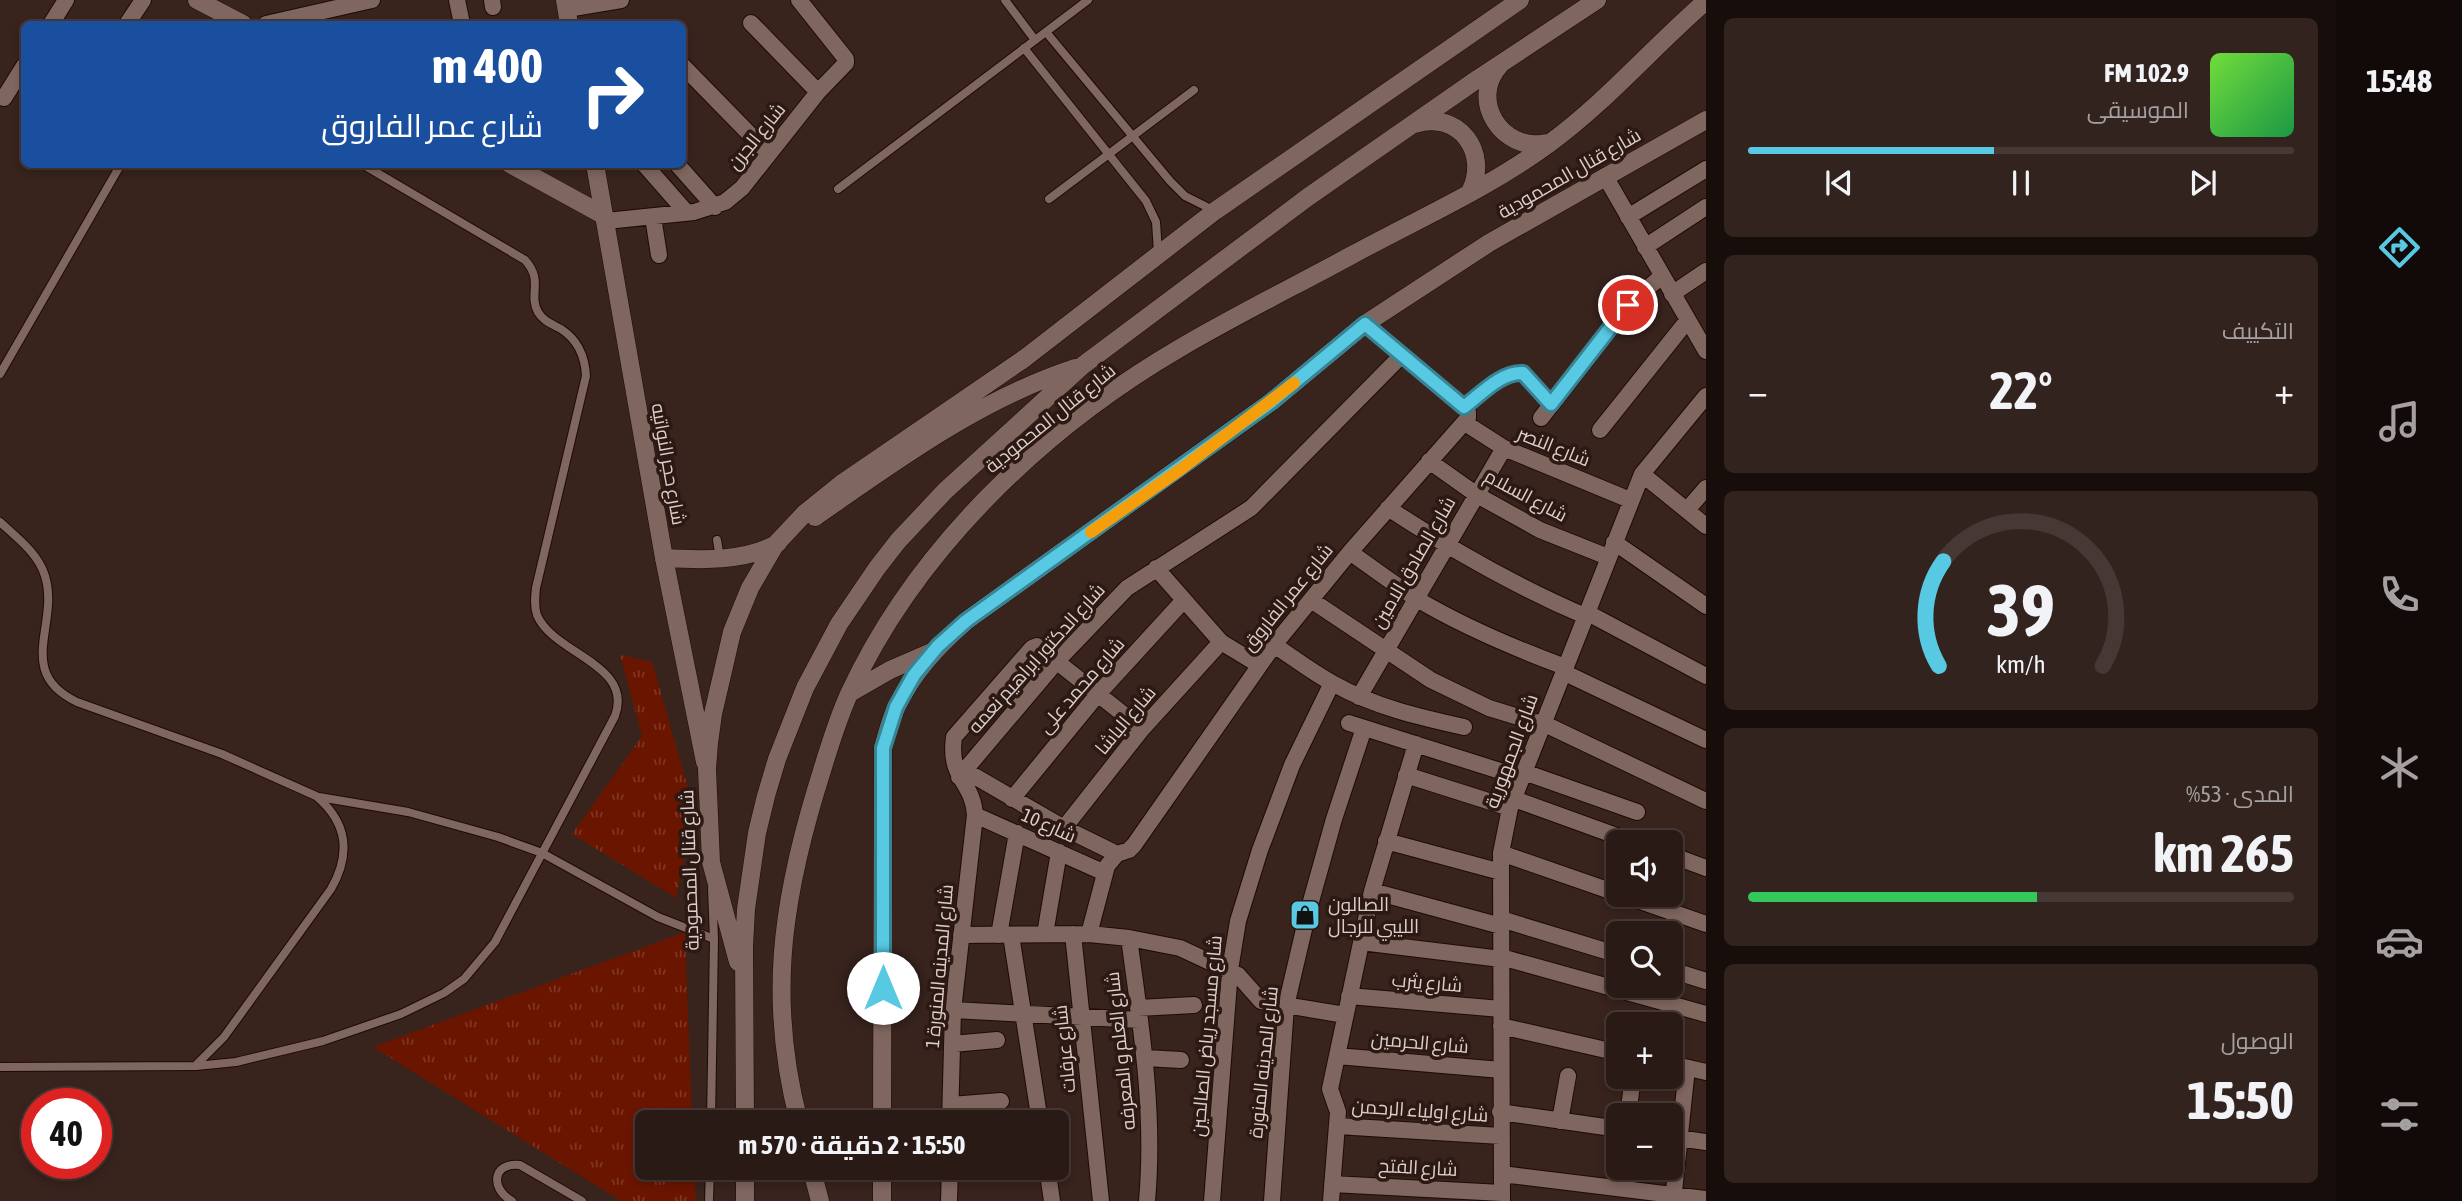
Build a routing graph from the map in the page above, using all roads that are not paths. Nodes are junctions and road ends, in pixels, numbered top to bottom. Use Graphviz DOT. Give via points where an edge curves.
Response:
graph roads {
  1 [pos="66,0"];
  2 [pos="143,0"];
  3 [pos="197,0"];
  4 [pos="372,0"];
  5 [pos="457,0"];
  6 [pos="621,0"];
  7 [pos="799,0"];
  8 [pos="1005,0"];
  9 [pos="1088,0"];
  10 [pos="1520,0"];
  11 [pos="1597,0"];
  12 [pos="1706,1"];
  13 [pos="567,11"];
  14 [pos="53,21"];
  15 [pos="129,21"];
  16 [pos="237,21"];
  17 [pos="279,21"];
  18 [pos="461,21"];
  19 [pos="751,23"];
  20 [pos="1046,32"];
  21 [pos="1035,40"];
  22 [pos="1024,48"];
  23 [pos="1503,63"];
  24 [pos="686,69"];
  25 [pos="21,71"];
  26 [pos="1194,90"];
  27 [pos="818,92"];
  28 [pos="4,98"];
  29 [pos="1706,120"];
  30 [pos="1409,126"];
  31 [pos="1132,136"];
  32 [pos="1552,142"];
  33 [pos="769,154"];
  34 [pos="1108,154"];
  35 [pos="119,168"];
  36 [pos="369,168"];
  37 [pos="517,168"];
  38 [pos="596,168"];
  39 [pos="648,168"];
  40 [pos="680,168"];
  41 [pos="1706,169"];
  42 [pos="1605,177"];
  43 [pos="838,188"];
  44 [pos="1470,192"];
  45 [pos="1049,199"];
  46 [pos="1706,206"];
  47 [pos="715,208"];
  48 [pos="1215,211"];
  49 [pos="687,213"];
  50 [pos="653,217"];
  51 [pos="1628,217"];
  52 [pos="605,219"];
  53 [pos="1645,247"];
  54 [pos="659,255"];
  55 [pos="1157,257"];
  56 [pos="1706,271"];
  57 [pos="1662,276"];
  58 [pos="1672,295"];
  59 [pos="1688,320"];
  60 [pos="1365,324"];
  61 [pos="1706,351"];
  62 [pos="1402,355"];
  63 [pos="1082,366"];
  64 [pos="0,374"];
  65 [pos="1706,396"];
  66 [pos="1551,404"];
  67 [pos="1464,415"];
  68 [pos="1541,418"];
  69 [pos="1600,430"];
  70 [pos="1504,448"];
  71 [pos="1429,461"];
  72 [pos="1642,474"];
  73 [pos="1706,488"];
  74 [pos="1477,495"];
  75 [pos="1630,500"];
  76 [pos="1388,508"];
  77 [pos="1687,510"];
  78 [pos="0,522"];
  79 [pos="1706,526"];
  80 [pos="775,545"];
  81 [pos="1447,546"];
  82 [pos="1611,550"];
  83 [pos="1350,552"];
  84 [pos="664,558"];
  85 [pos="1156,568"];
  86 [pos="1416,598"];
  87 [pos="1184,600"];
  88 [pos="1311,600"];
  89 [pos="1706,606"];
  90 [pos="1586,614"];
  91 [pos="1222,642"];
  92 [pos="1274,645"];
  93 [pos="934,650"];
  94 [pos="1386,650"];
  95 [pos="1057,660"];
  96 [pos="1259,665"];
  97 [pos="1564,670"];
  98 [pos="1706,676"];
  99 [pos="1332,684"];
  100 [pos="850,693"];
  101 [pos="1098,694"];
  102 [pos="1359,697"];
  103 [pos="1542,725"];
  104 [pos="1464,727"];
  105 [pos="1142,729"];
  106 [pos="1706,740"];
  107 [pos="1416,744"];
  108 [pos="707,769"];
  109 [pos="962,773"];
  110 [pos="1406,775"];
  111 [pos="1523,775"];
  112 [pos="316,796"];
  113 [pos="1012,799"];
  114 [pos="1706,801"];
  115 [pos="1512,804"];
  116 [pos="1637,812"];
  117 [pos="975,815"];
  118 [pos="1064,828"];
  119 [pos="1017,833"];
  120 [pos="1606,834"];
  121 [pos="1386,841"];
  122 [pos="1059,852"];
  123 [pos="542,853"];
  124 [pos="1502,853"];
  125 [pos="1117,854"];
  126 [pos="1683,859"];
  127 [pos="711,862"];
  128 [pos="1706,868"];
  129 [pos="1501,872"];
  130 [pos="1105,873"];
  131 [pos="1606,889"];
  132 [pos="1372,891"];
  133 [pos="1657,907"];
  134 [pos="1501,923"];
  135 [pos="1706,924"];
  136 [pos="1045,934"];
  137 [pos="1081,934"];
  138 [pos="961,935"];
  139 [pos="1005,935"];
  140 [pos="1129,938"];
  141 [pos="714,939"];
  142 [pos="1361,942"];
  143 [pos="1606,951"];
  144 [pos="1501,958"];
  145 [pos="1230,970"];
  146 [pos="1683,974"];
  147 [pos="1706,981"];
  148 [pos="744,985"];
  149 [pos="1349,996"];
  150 [pos="1194,1006"];
  151 [pos="1286,1006"];
  152 [pos="1501,1009"];
  153 [pos="953,1010"];
  154 [pos="1706,1013"];
  155 [pos="1024,1014"];
  156 [pos="1139,1014"];
  157 [pos="1345,1015"];
  158 [pos="1082,1018"];
  159 [pos="1501,1026"];
  160 [pos="997,1040"];
  161 [pos="952,1044"];
  162 [pos="1606,1050"];
  163 [pos="1336,1056"];
  164 [pos="1145,1058"];
  165 [pos="1181,1060"];
  166 [pos="196,1066"];
  167 [pos="0,1067"];
  168 [pos="1683,1067"];
  169 [pos="1501,1070"];
  170 [pos="1706,1072"];
  171 [pos="1567,1076"];
  172 [pos="1001,1101"];
  173 [pos="951,1105"];
  174 [pos="711,1110"];
  175 [pos="745,1110"];
  176 [pos="796,1110"];
  177 [pos="882,1110"];
  178 [pos="951,1110"];
  179 [pos="1038,1110"];
  180 [pos="1500,1112"];
  181 [pos="1560,1121"];
  182 [pos="1337,1126"];
  183 [pos="1606,1127"];
  184 [pos="1501,1136"];
  185 [pos="1683,1139"];
  186 [pos="1706,1143"];
  187 [pos="1502,1174"];
  188 [pos="710,1180"];
  189 [pos="745,1180"];
  190 [pos="814,1180"];
  191 [pos="882,1180"];
  192 [pos="950,1180"];
  193 [pos="1049,1180"];
  194 [pos="1675,1180"];
  195 [pos="1332,1184"];
  196 [pos="1502,1197"];
  197 [pos="1674,1198"];
  198 [pos="1706,1199"];
  199 [pos="512,1201"];
  200 [pos="582,1201"];
  201 [pos="709,1201"];
  202 [pos="745,1201"];
  203 [pos="820,1201"];
  204 [pos="882,1201"];
  205 [pos="949,1201"];
  206 [pos="1052,1201"];
  207 [pos="1101,1201"];
  208 [pos="1147,1201"];
  209 [pos="1212,1201"];
  210 [pos="1272,1201"];
  211 [pos="1331,1201"];
  1 -- 14 [label="street"];
  2 -- 15 [label="street"];
  3 -- 16 [label="main road"];
  4 -- 17 [label="street"];
  5 -- 18 [label="street"];
  6 -- 13 [label="street"];
  7 -- 27 [label="street, شارع الجرن" via="846,61"];
  8 -- 21 [label="lane"];
  9 -- 20 [label="lane"];
  10 -- 48 [label="main road, شارع قنال المحمودية"];
  11 -- 23 [label="main road, شارع قنال المحمودية"];
  12 -- 32 [label="main road, شارع قنال المحمودية"];
  19 -- 27 [label="street"];
  20 -- 21 [label="lane"];
  20 -- 31 [label="lane"];
  21 -- 22 [label="lane"];
  22 -- 34 [label="lane"];
  22 -- 43 [label="lane"];
  23 -- 30 [label="main road, شارع قنال المحمودية"];
  23 -- 32 [label="main road" via="1488,87 1494,122 1515,141 1533,145"];
  24 -- 33 [label="street"];
  25 -- 28 [label="street"];
  26 -- 31 [label="lane"];
  27 -- 33 [label="street, شارع الجرن"];
  29 -- 42 [label="main road, شارع قنال المحمودية"];
  30 -- 44 [label="main road" via="1427,121 1446,123 1468,139 1477,166"];
  30 -- 63 [label="main road, شارع قنال المحمودية"];
  31 -- 34 [label="lane"];
  31 -- 48 [label="lane" via="1177,189"];
  32 -- 44 [label="main road, شارع قنال المحمودية"];
  33 -- 47 [label="street, شارع الجرن" via="734,196"];
  34 -- 45 [label="lane"];
  34 -- 55 [label="lane" via="1152,211"];
  35 -- 64 [label="lane"];
  36 -- 123 [label="lane" via="525,260 534,274 538,313 569,335 586,365 535,605 548,629 611,679 619,703"];
  37 -- 52 [label="main road"];
  38 -- 52 [label="main road, شارع حجر النواتيه"];
  39 -- 49 [label="street"];
  40 -- 47 [label="street"];
  41 -- 51 [label="street"];
  42 -- 51 [label="street"];
  42 -- 60 [label="main road, شارع قنال المحمودية" via="1489,243"];
  44 -- 100 [label="main road, شارع قنال المحمودية" via="1179,348 1065,428 996,488 936,554 885,627"];
  46 -- 53 [label="street"];
  47 -- 49 [label="street, شارع الجرن"];
  48 -- 55 [label="main road, شارع قنال المحمودية"];
  49 -- 50 [label="street, شارع الجرن"];
  50 -- 52 [label="street, شارع الجرن"];
  50 -- 54 [label="street"];
  51 -- 53 [label="street"];
  52 -- 84 [label="main road, شارع حجر النواتيه"];
  53 -- 57 [label="street"];
  55 -- 80 [label="main road, شارع قنال المحمودية" via="1026,358 822,497"];
  56 -- 58 [label="street"];
  57 -- 58 [label="street"];
  57 -- 66 [label="street" via="1628,305"];
  58 -- 59 [label="street"];
  59 -- 61 [label="street"];
  59 -- 69 [label="street"];
  60 -- 62 [label="street"];
  60 -- 93 [label="main road, شارع قنال المحمودية" via="1271,402 966,621"];
  62 -- 67 [label="street"];
  62 -- 85 [label="street, شارع الدكتور ابراهيم نعمه" via="1251,508"];
  63 -- 80 [label="main road" via="991,402"];
  63 -- 148 [label="main road, شارع قنال المحمودية" via="944,491 898,541 822,654 790,723 763,809 746,909"];
  65 -- 72 [label="street, شارع الجمهورية"];
  66 -- 67 [label="street, شارع عمر الفاروق" via="1523,373 1517,373 1506,376"];
  66 -- 68 [label="street"];
  67 -- 70 [label="street, شارع النصر"];
  67 -- 71 [label="street, شارع عمر الفاروق"];
  70 -- 74 [label="street, شارع الصادق الامين"];
  70 -- 75 [label="street, شارع النصر"];
  71 -- 74 [label="street, شارع السلام"];
  71 -- 76 [label="street, شارع عمر الفاروق"];
  72 -- 75 [label="street, شارع الجمهورية"];
  72 -- 77 [label="street"];
  73 -- 77 [label="street"];
  74 -- 81 [label="street, شارع الصادق الامين"];
  74 -- 82 [label="street, شارع السلام" via="1540,530"];
  75 -- 82 [label="street, شارع الجمهورية"];
  76 -- 81 [label="street"];
  76 -- 83 [label="street, شارع عمر الفاروق"];
  77 -- 79 [label="street"];
  78 -- 112 [label="lane" via="36,557 45,575 43,665 59,692 222,754"];
  80 -- 84 [label="main road" via="757,552 718,549"];
  80 -- 108 [label="main road, شارع قنال المحمودية" via="750,587 732,632 713,714"];
  81 -- 86 [label="street, شارع الصادق الامين"];
  81 -- 90 [label="street" via="1514,584"];
  82 -- 89 [label="street, شارع السلام"];
  82 -- 90 [label="street, شارع الجمهورية"];
  83 -- 86 [label="street"];
  83 -- 88 [label="street, شارع عمر الفاروق"];
  84 -- 108 [label="main road, شارع حجر النواتيه"];
  85 -- 87 [label="street"];
  85 -- 95 [label="street, شارع الدكتور ابراهيم نعمه" via="1127,588"];
  86 -- 94 [label="street, شارع الصادق الامين"];
  86 -- 97 [label="street"];
  87 -- 91 [label="street"];
  87 -- 101 [label="street, شارع محمد على"];
  88 -- 92 [label="street, شارع عمر الفاروق"];
  88 -- 94 [label="street"];
  90 -- 97 [label="street, شارع الجمهورية"];
  90 -- 98 [label="street"];
  91 -- 96 [label="street"];
  91 -- 105 [label="street, شارع الباشا"];
  92 -- 96 [label="street, شارع عمر الفاروق"];
  92 -- 99 [label="street"];
  93 -- 100 [label="main road"];
  93 -- 177 [label="main road, شارع قنال المحمودية" via="896,707 883,748"];
  94 -- 102 [label="street, شارع الصادق الامين"];
  94 -- 103 [label="street" via="1431,680 1489,708"];
  95 -- 101 [label="street"];
  95 -- 109 [label="street, شارع الدكتور ابراهيم نعمه"];
  95 -- 109 [label="street, شارع المدينه المنورة 1" via="1040,647 1032,648 954,737 954,768"];
  96 -- 125 [label="street, شارع عمر الفاروق" via="1134,845"];
  97 -- 103 [label="street, شارع الجمهورية"];
  97 -- 106 [label="street"];
  99 -- 102 [label="street"];
  99 -- 145 [label="street, شارع مسجد رياض الصالحين" via="1292,765 1260,850 1238,920"];
  100 -- 176 [label="main road, شارع قنال المحمودية" via="789,890 782,1017"];
  101 -- 105 [label="street"];
  101 -- 113 [label="street, شارع محمد على"];
  102 -- 104 [label="street" via="1410,716"];
  103 -- 111 [label="street, شارع الجمهورية"];
  103 -- 114 [label="street"];
  105 -- 118 [label="street, شارع الباشا"];
  107 -- 110 [label="street"];
  107 -- 111 [label="street"];
  107 -- 151 [label="street, شارع المدينه المنورة" via="1357,726"];
  108 -- 127 [label="main road, شارع قنال المحمودية"];
  109 -- 113 [label="street"];
  109 -- 117 [label="street, شارع المدينه المنورة 1"];
  110 -- 115 [label="street"];
  110 -- 121 [label="street"];
  111 -- 115 [label="street, شارع الجمهورية"];
  111 -- 116 [label="street"];
  112 -- 123 [label="lane" via="408,812"];
  112 -- 166 [label="lane" via="328,806 342,832 338,876 224,1037"];
  113 -- 118 [label="street"];
  115 -- 120 [label="street"];
  115 -- 124 [label="street, شارع الجمهورية"];
  117 -- 119 [label="street, شارع 10"];
  117 -- 138 [label="street, شارع المدينه المنورة 1"];
  118 -- 125 [label="street"];
  119 -- 122 [label="street, شارع 10"];
  119 -- 139 [label="street"];
  121 -- 129 [label="street"];
  121 -- 132 [label="street"];
  122 -- 130 [label="street, شارع 10"];
  122 -- 136 [label="street"];
  123 -- 141 [label="lane" via="659,917"];
  123 -- 166 [label="lane" via="481,962 444,993 401,1014 323,1041 236,1062"];
  124 -- 129 [label="street, شارع الجمهورية"];
  124 -- 131 [label="street"];
  125 -- 130 [label="street, شارع عمر الفاروق"];
  126 -- 128 [label="street"];
  127 -- 141 [label="lane, شارع قنال المحمودية"];
  127 -- 148 [label="main road"];
  129 -- 134 [label="street, شارع الجمهورية"];
  130 -- 137 [label="street, شارع عمر الفاروق"];
  132 -- 134 [label="street"];
  132 -- 142 [label="street"];
  133 -- 135 [label="street"];
  134 -- 143 [label="street"];
  134 -- 144 [label="street, شارع الجمهورية"];
  136 -- 137 [label="street"];
  136 -- 139 [label="street"];
  137 -- 140 [label="street"];
  137 -- 158 [label="street, شارع عرفات"];
  138 -- 139 [label="street"];
  138 -- 153 [label="street, شارع المدينه المنورة 1"];
  139 -- 155 [label="street"];
  140 -- 145 [label="street" via="1180,948"];
  140 -- 156 [label="street, شارع العلم و المعرفه"];
  141 -- 174 [label="lane, شارع قنال المحمودية"];
  142 -- 144 [label="street"];
  142 -- 149 [label="street"];
  144 -- 152 [label="street, شارع الجمهورية"];
  144 -- 154 [label="street"];
  145 -- 151 [label="street" via="1261,1001"];
  145 -- 209 [label="street, شارع مسجد رياض الصالحين"];
  146 -- 147 [label="street"];
  148 -- 175 [label="main road, شارع قنال المحمودية"];
  149 -- 152 [label="street, شارع يثرب"];
  149 -- 157 [label="street"];
  150 -- 156 [label="street"];
  151 -- 157 [label="street"];
  151 -- 210 [label="street, شارع المدينه المنورة"];
  152 -- 159 [label="street, شارع الجمهورية"];
  153 -- 155 [label="street"];
  153 -- 161 [label="street, شارع المدينه المنورة 1"];
  155 -- 158 [label="street"];
  155 -- 179 [label="street"];
  156 -- 158 [label="street"];
  156 -- 164 [label="street, شارع العلم و المعرفه"];
  157 -- 163 [label="street"];
  158 -- 207 [label="street, شارع عرفات"];
  159 -- 162 [label="street"];
  159 -- 169 [label="street, شارع الجمهورية"];
  160 -- 161 [label="street"];
  161 -- 173 [label="street, شارع المدينه المنورة 1"];
  163 -- 169 [label="street, شارع الحرمين"];
  163 -- 182 [label="street" via="1330,1089 1338,1106"];
  164 -- 165 [label="street"];
  164 -- 208 [label="street, شارع العلم و المعرفه" via="1149,1089"];
  166 -- 167 [label="lane"];
  168 -- 170 [label="street"];
  169 -- 180 [label="street, شارع الجمهورية"];
  171 -- 181 [label="street"];
  172 -- 173 [label="street"];
  173 -- 178 [label="street, شارع المدينه المنورة 1"];
  180 -- 181 [label="street"];
  180 -- 184 [label="street, شارع الجمهورية"];
  181 -- 183 [label="street"];
  182 -- 184 [label="street, شارع اولياء الرحمن"];
  182 -- 195 [label="street"];
  184 -- 187 [label="street, شارع الجمهورية"];
  185 -- 186 [label="street"];
  187 -- 196 [label="street, شارع الجمهورية"];
  187 -- 197 [label="street"];
  188 -- 201 [label="lane"];
  189 -- 202 [label="main road"];
  190 -- 203 [label="main road"];
  191 -- 204 [label="main road"];
  192 -- 205 [label="street"];
  193 -- 206 [label="street"];
  194 -- 197 [label="street"];
  195 -- 196 [label="street, شارع الفتح"];
  195 -- 211 [label="street"];
  197 -- 198 [label="street"];
  199 -- 200 [label="lane" via="500,1193 497,1182 503,1168 514,1164"];
}
